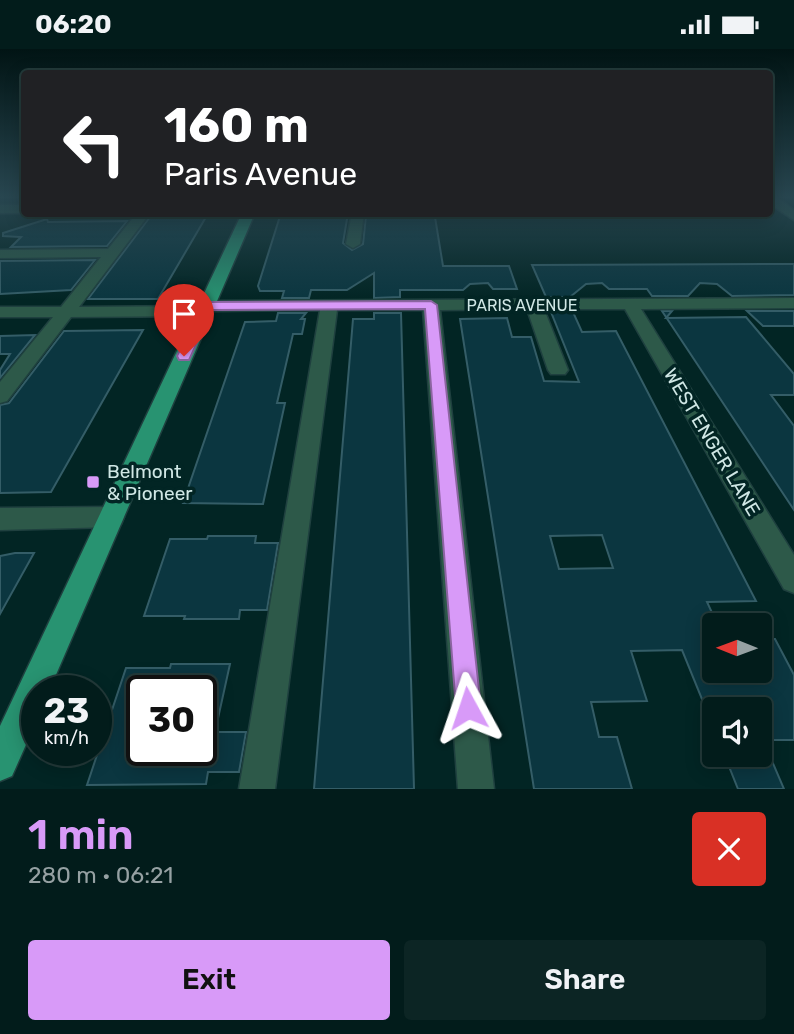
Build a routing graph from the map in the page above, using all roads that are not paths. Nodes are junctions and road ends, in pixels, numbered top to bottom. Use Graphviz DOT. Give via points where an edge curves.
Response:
graph roads {
  1 [pos="130,231"];
  2 [pos="241,231"];
  3 [pos="356,231"];
  4 [pos="354,244"];
  5 [pos="113,253"];
  6 [pos="0,254"];
  7 [pos="794,303"];
  8 [pos="630,304"];
  9 [pos="329,305"];
  10 [pos="431,305"];
  11 [pos="534,305"];
  12 [pos="206,308"];
  13 [pos="67,311"];
  14 [pos="0,312"];
  15 [pos="558,370"];
  16 [pos="0,396"];
  17 [pos="112,517"];
  18 [pos="0,519"];
  19 [pos="794,580"];
  20 [pos="0,764"];
  21 [pos="257,789"];
  22 [pos="476,789"];
  1 -- 5 [label="street"];
  2 -- 12 [label="main road"];
  3 -- 4 [label="street"];
  5 -- 6 [label="street"];
  5 -- 13 [label="street"];
  7 -- 8 [label="street, PARIS AVENUE"];
  8 -- 11 [label="street, PARIS AVENUE"];
  8 -- 19 [label="street, WEST ENGER LANE"];
  9 -- 10 [label="street, PARIS AVENUE"];
  9 -- 12 [label="street, PARIS AVENUE"];
  9 -- 21 [label="street"];
  10 -- 11 [label="street, PARIS AVENUE"];
  10 -- 22 [label="street"];
  11 -- 15 [label="street"];
  12 -- 13 [label="street, PARIS AVENUE"];
  12 -- 17 [label="main road"];
  13 -- 14 [label="street, PARIS AVENUE"];
  13 -- 16 [label="street"];
  17 -- 18 [label="street"];
  17 -- 20 [label="main road"];
}
